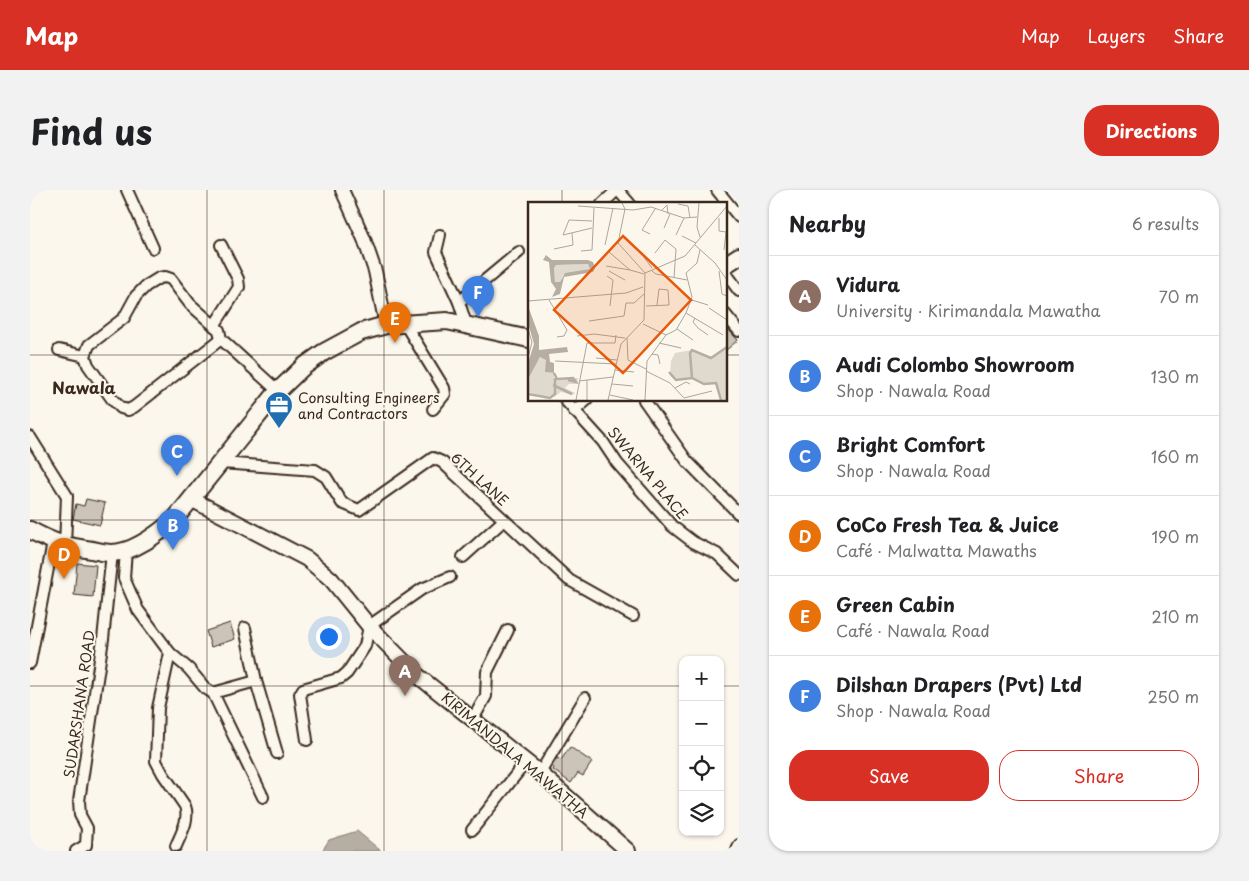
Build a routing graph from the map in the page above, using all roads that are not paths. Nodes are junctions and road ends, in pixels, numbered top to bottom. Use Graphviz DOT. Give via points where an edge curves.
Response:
graph roads {
  1 [pos="126,190"];
  2 [pos="342,190"];
  3 [pos="617,190"];
  4 [pos="717,190"];
  5 [pos="604,202"];
  6 [pos="628,202"];
  7 [pos="739,217"];
  8 [pos="440,235"];
  9 [pos="222,245"];
  10 [pos="153,248"];
  11 [pos="519,252"];
  12 [pos="739,256"];
  13 [pos="726,264"];
  14 [pos="726,273"];
  15 [pos="739,291"];
  16 [pos="459,302"];
  17 [pos="726,315"];
  18 [pos="406,324"];
  19 [pos="466,324"];
  20 [pos="386,325"];
  21 [pos="214,326"];
  22 [pos="739,331"];
  23 [pos="221,339"];
  24 [pos="528,340"];
  25 [pos="59,350"];
  26 [pos="85,356"];
  27 [pos="278,391"];
  28 [pos="566,401"];
  29 [pos="586,401"];
  30 [pos="645,401"];
  31 [pos="433,409"];
  32 [pos="574,411"];
  33 [pos="30,437"];
  34 [pos="221,463"];
  35 [pos="191,499"];
  36 [pos="739,514"];
  37 [pos="504,520"];
  38 [pos="30,530"];
  39 [pos="59,544"];
  40 [pos="119,552"];
  41 [pos="463,557"];
  42 [pos="739,575"];
  43 [pos="450,577"];
  44 [pos="633,616"];
  45 [pos="369,626"];
  46 [pos="245,628"];
  47 [pos="508,630"];
  48 [pos="170,653"];
  49 [pos="30,663"];
  50 [pos="256,681"];
  51 [pos="213,693"];
  52 [pos="585,698"];
  53 [pos="472,719"];
  54 [pos="307,740"];
  55 [pos="277,753"];
  56 [pos="526,762"];
  57 [pos="540,773"];
  58 [pos="263,797"];
  59 [pos="472,830"];
  60 [pos="739,845"];
  61 [pos="176,846"];
  62 [pos="76,851"];
  63 [pos="628,851"];
  64 [pos="737,851"];
  1 -- 10 [label="street"];
  2 -- 20 [label="street" via="375,270"];
  3 -- 5 [label="street"];
  3 -- 6 [label="street"];
  4 -- 7 [label="street"];
  8 -- 16 [label="street" via="436,252"];
  9 -- 21 [label="street" via="239,286"];
  11 -- 16 [label="street"];
  12 -- 13 [label="main road"];
  14 -- 15 [label="street"];
  16 -- 19 [label="street"];
  17 -- 22 [label="street"];
  18 -- 19 [label="main road" via="439,321"];
  18 -- 20 [label="main road"];
  18 -- 31 [label="street" via="444,388 445,394"];
  19 -- 24 [label="main road"];
  20 -- 27 [label="main road" via="361,332 324,352"];
  21 -- 23 [label="street" via="219,330"];
  21 -- 26 [label="street" via="190,304 171,279 159,278 136,296 124,318 89,345"];
  23 -- 26 [label="street" via="128,410 112,399"];
  23 -- 27 [label="street"];
  25 -- 26 [label="street"];
  27 -- 34 [label="main road"];
  28 -- 32 [label="street, SWARNA PLACE"];
  29 -- 32 [label="street"];
  30 -- 36 [label="street" via="687,460"];
  32 -- 42 [label="street, SWARNA PLACE" via="672,526 716,554"];
  33 -- 39 [label="street" via="67,496"];
  34 -- 35 [label="main road"];
  34 -- 37 [label="street, 6TH LANE" via="316,470 326,477 342,503 359,510 433,458 442,462"];
  35 -- 40 [label="main road" via="160,533"];
  35 -- 45 [label="main road, KIRIMANDALA MAWATHA" via="308,558 331,579"];
  37 -- 41 [label="street"];
  37 -- 44 [label="street, 6TH LANE" via="569,580"];
  38 -- 39 [label="main road"];
  39 -- 40 [label="main road"];
  39 -- 49 [label="street"];
  40 -- 48 [label="street" via="124,578 138,610"];
  40 -- 62 [label="street, SUDARSHANA ROAD" via="102,639 79,801 80,815 87,828 86,845"];
  43 -- 45 [label="street" via="422,589"];
  45 -- 53 [label="main road, KIRIMANDALA MAWATHA" via="417,675"];
  45 -- 54 [label="street" via="365,646 347,673 341,678 303,689 300,694"];
  46 -- 50 [label="street"];
  47 -- 53 [label="street" via="486,672 486,696"];
  48 -- 51 [label="street"];
  48 -- 61 [label="street" via="158,708 156,761 187,812"];
  50 -- 51 [label="street"];
  50 -- 55 [label="street"];
  51 -- 58 [label="street"];
  52 -- 57 [label="street"];
  53 -- 56 [label="main road, KIRIMANDALA MAWATHA"];
  56 -- 57 [label="main road, KIRIMANDALA MAWATHA"];
  56 -- 59 [label="street"];
  57 -- 63 [label="main road, KIRIMANDALA MAWATHA"];
  60 -- 64 [label="street"];
}
